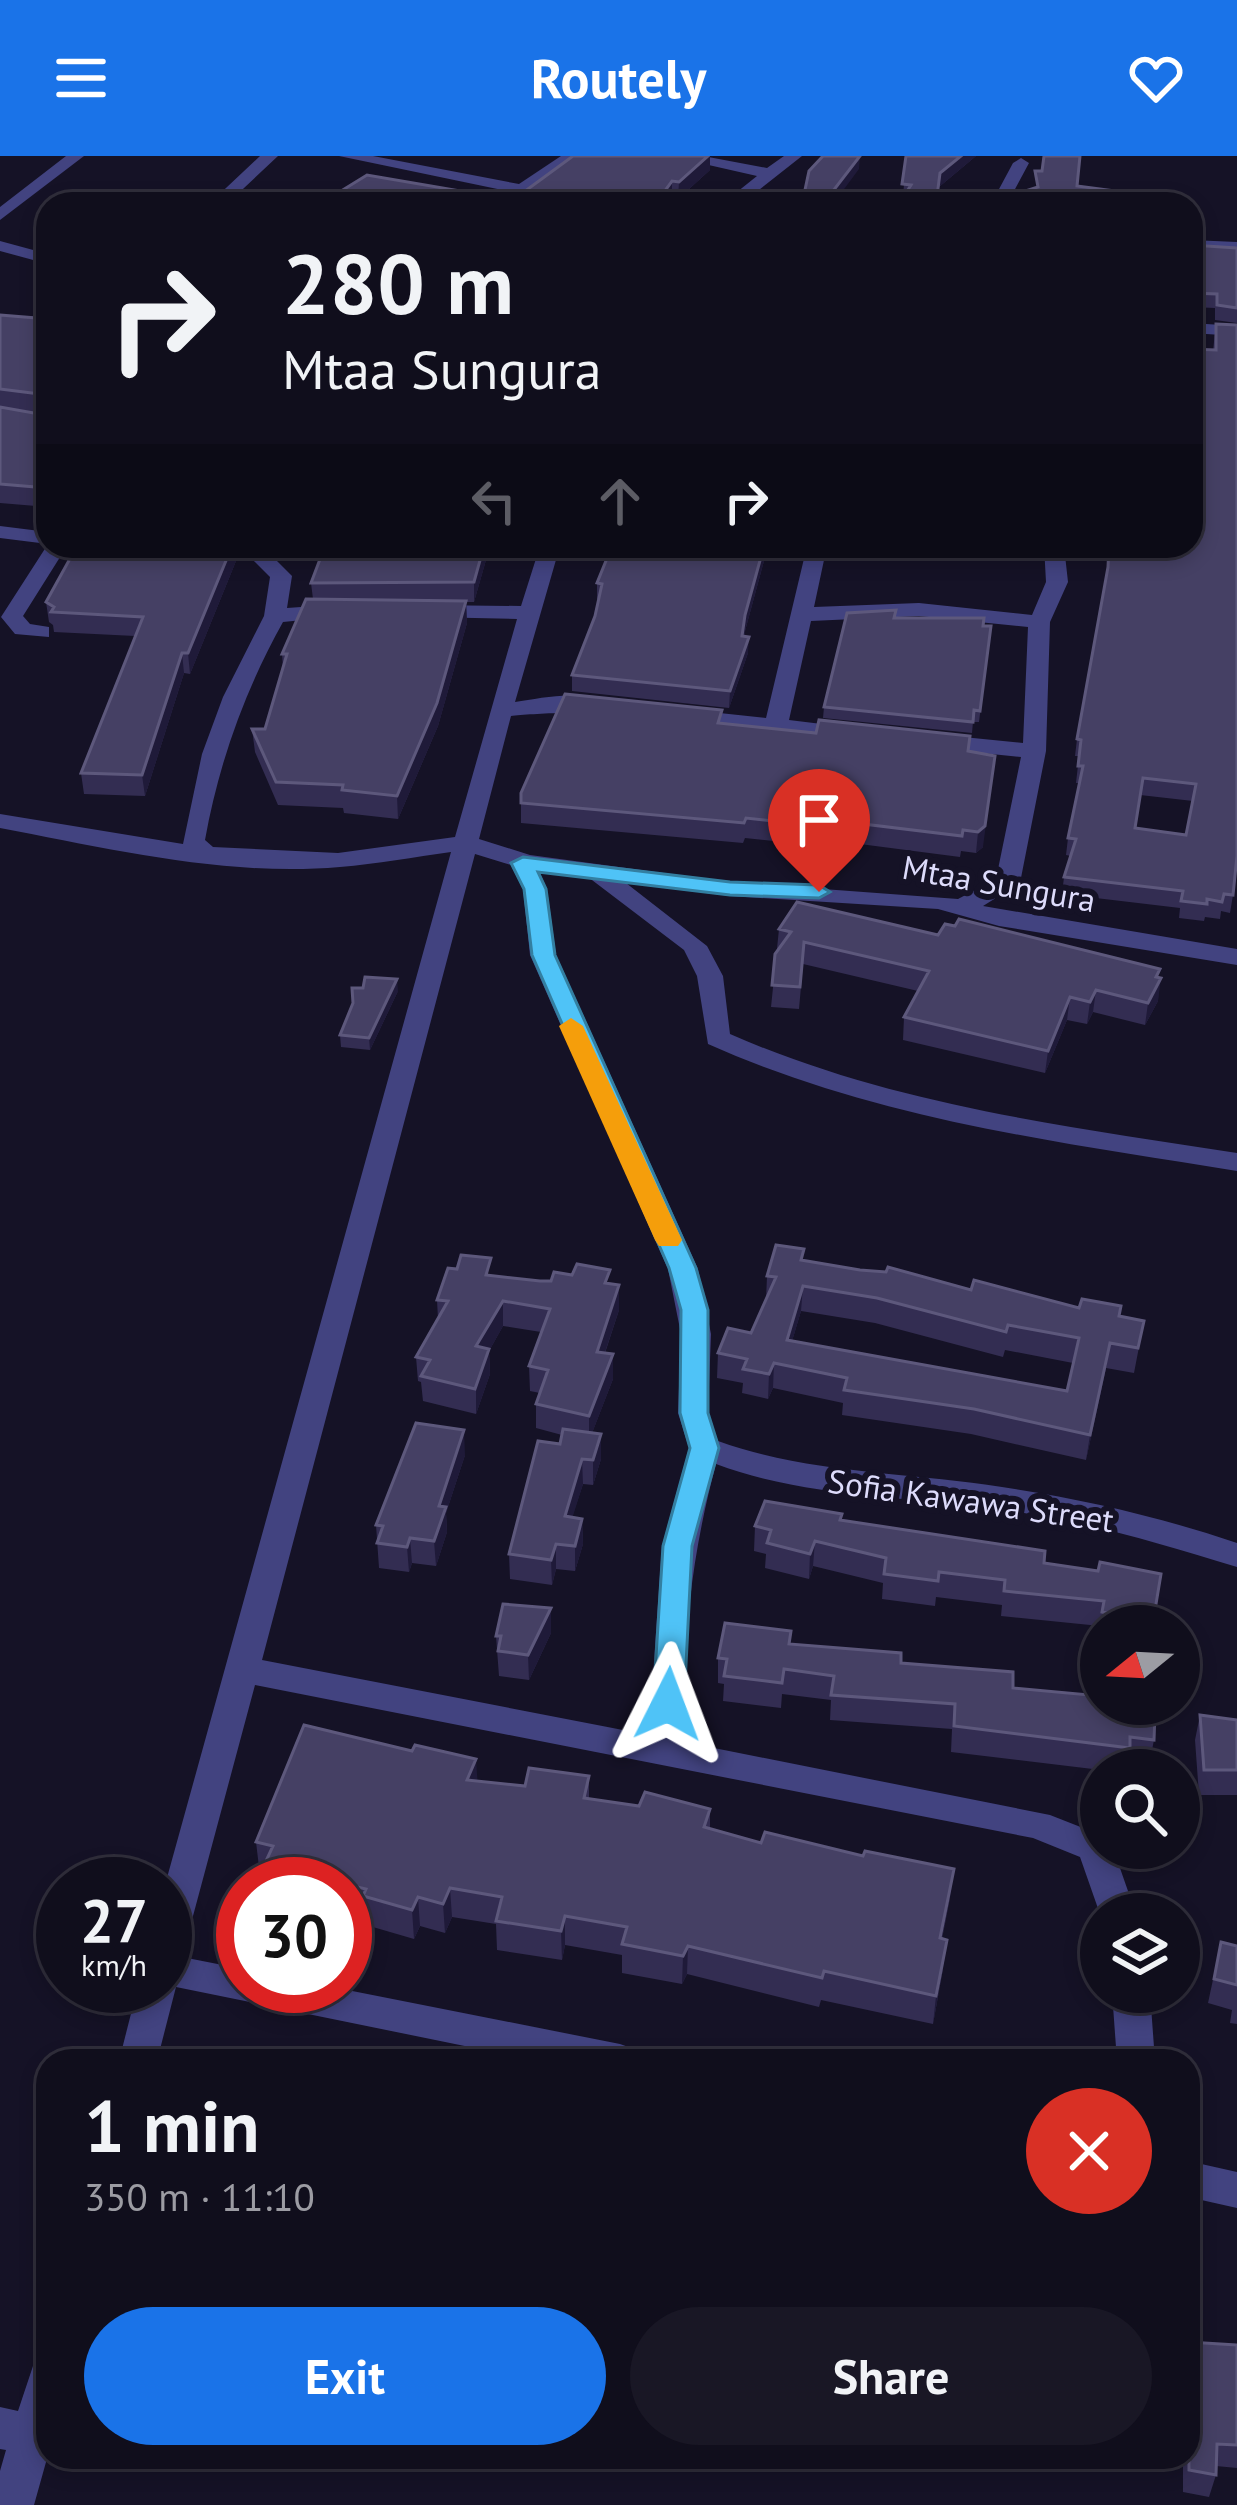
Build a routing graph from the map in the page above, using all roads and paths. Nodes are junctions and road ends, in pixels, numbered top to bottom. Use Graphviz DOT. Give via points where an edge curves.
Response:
graph roads {
  1 [pos="76,156"];
  2 [pos="270,156"];
  3 [pos="347,156"];
  4 [pos="572,156"];
  5 [pos="676,156"];
  6 [pos="794,156"];
  7 [pos="1021,163"];
  8 [pos="772,174"];
  9 [pos="521,189"];
  10 [pos="236,192"];
  11 [pos="517,192"];
  12 [pos="747,192"];
  13 [pos="1005,192"];
  14 [pos="0,215"];
  15 [pos="0,246"];
  16 [pos="1203,246"];
  17 [pos="1237,248"];
  18 [pos="36,256"];
  19 [pos="1203,329"];
  20 [pos="1237,331"];
  21 [pos="0,532"];
  22 [pos="36,536"];
  23 [pos="49,558"];
  24 [pos="260,558"];
  25 [pos="289,558"];
  26 [pos="546,558"];
  27 [pos="814,558"];
  28 [pos="1055,558"];
  29 [pos="278,596"];
  30 [pos="529,614"];
  31 [pos="799,616"];
  32 [pos="1039,622"];
  33 [pos="40,632"];
  34 [pos="515,661"];
  35 [pos="565,702"];
  36 [pos="502,710"];
  37 [pos="776,726"];
  38 [pos="1034,751"];
  39 [pos="0,821"];
  40 [pos="465,843"];
  41 [pos="207,855"];
  42 [pos="525,863"];
  43 [pos="595,871"];
  44 [pos="452,880"];
  45 [pos="1008,883"];
  46 [pos="959,909"];
  47 [pos="1060,928"];
  48 [pos="1237,957"];
  49 [pos="1237,1162"];
  50 [pos="712,1463"];
  51 [pos="1237,1555"];
  52 [pos="241,1669"];
  53 [pos="674,1753"];
  54 [pos="191,1857"];
  55 [pos="1111,1893"];
  56 [pos="372,2011"];
  57 [pos="150,2013"];
  58 [pos="1133,2013"];
  59 [pos="141,2049"];
  60 [pos="560,2049"];
  61 [pos="1135,2049"];
  62 [pos="1200,2182"];
  63 [pos="1237,2190"];
  64 [pos="36,2399"];
  65 [pos="16,2431"];
  66 [pos="12,2505"];
  1 -- 14 [label="street"];
  2 -- 10 [label="street"];
  3 -- 9 [label="street"];
  4 -- 9 [label="street"];
  5 -- 8 [label="street"];
  6 -- 8 [label="street"];
  7 -- 13 [label="street"];
  8 -- 12 [label="street"];
  9 -- 11 [label="street"];
  15 -- 18 [label="street"];
  16 -- 17 [label="street"];
  19 -- 20 [label="street"];
  21 -- 22 [label="street"];
  23 -- 33 [label="street" via="12,616"];
  24 -- 29 [label="street"];
  25 -- 29 [label="street"];
  26 -- 30 [label="street"];
  27 -- 31 [label="street"];
  28 -- 32 [label="street" via="1057,582"];
  29 -- 30 [label="street" via="306,610"];
  29 -- 41 [label="street" via="212,757 193,841"];
  30 -- 34 [label="street"];
  31 -- 32 [label="street" via="890,609"];
  31 -- 37 [label="street"];
  32 -- 38 [label="street"];
  34 -- 35 [label="street"];
  34 -- 36 [label="street"];
  35 -- 36 [label="street"];
  35 -- 37 [label="street"];
  36 -- 40 [label="street"];
  37 -- 38 [label="street"];
  38 -- 45 [label="street"];
  39 -- 41 [label="street"];
  40 -- 41 [label="street" via="338,860"];
  40 -- 42 [label="street, Mtaa Sungura"];
  40 -- 44 [label="street"];
  42 -- 43 [label="street, Mtaa Sungura"];
  42 -- 44 [label="street"];
  42 -- 50 [label="street" via="544,955 571,1025 690,1287 694,1413"];
  43 -- 46 [label="street, Mtaa Sungura"];
  43 -- 49 [label="street" via="694,946 710,976 717,1038 770,1064 985,1119"];
  44 -- 52 [label="street"];
  45 -- 46 [label="street"];
  45 -- 47 [label="street"];
  46 -- 47 [label="street, Mtaa Sungura"];
  47 -- 48 [label="street, Mtaa Sungura"];
  50 -- 51 [label="street, Sofia Kawawa Street" via="1002,1498 1149,1525"];
  50 -- 53 [label="street" via="677,1546 668,1704"];
  52 -- 53 [label="street"];
  52 -- 54 [label="street"];
  53 -- 55 [label="street" via="1037,1825 1095,1848"];
  56 -- 60 [label="street"];
  57 -- 59 [label="street"];
  58 -- 61 [label="street"];
  62 -- 63 [label="street"];
  64 -- 65 [label="street"];
  65 -- 66 [label="street"];
}
